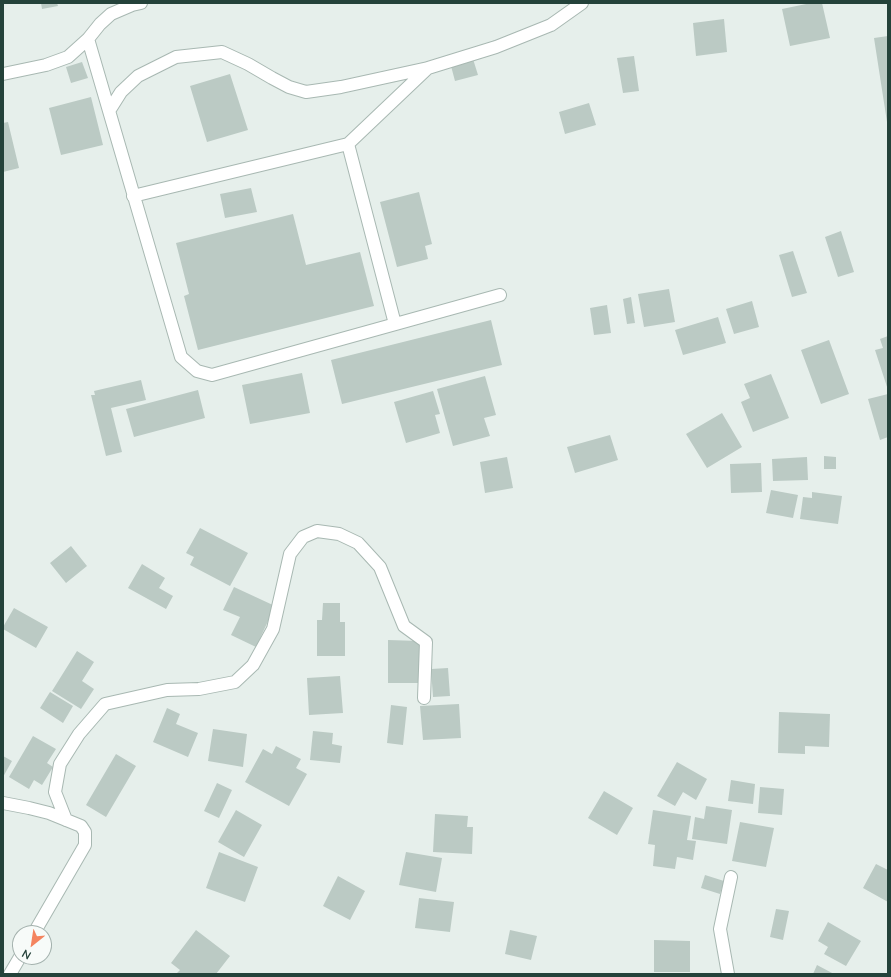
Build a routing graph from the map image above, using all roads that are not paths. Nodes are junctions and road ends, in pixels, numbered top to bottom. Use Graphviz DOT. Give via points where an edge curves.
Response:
graph roads {
  1 [pos="141,3"];
  2 [pos="582,3"];
  3 [pos="88,39"];
  4 [pos="428,68"];
  5 [pos="3,74"];
  6 [pos="109,111"];
  7 [pos="348,144"];
  8 [pos="133,196"];
  9 [pos="500,296"];
  10 [pos="395,324"];
  11 [pos="424,698"];
  12 [pos="3,803"];
  13 [pos="66,820"];
  14 [pos="731,877"];
  15 [pos="39,925"];
  16 [pos="15,965"];
  17 [pos="10,974"];
  18 [pos="728,974"];
  1 -- 3 [label="street" via="111,14"];
  2 -- 4 [label="street" via="552,25 496,47"];
  3 -- 5 [label="street" via="68,57 46,65"];
  3 -- 6 [label="street"];
  4 -- 6 [label="street" via="306,92 289,87 222,52 176,57 138,76 121,92"];
  4 -- 7 [label="street"];
  6 -- 8 [label="street"];
  7 -- 8 [label="street"];
  7 -- 10 [label="street"];
  8 -- 10 [label="street" via="181,357 197,371 212,375"];
  9 -- 10 [label="street"];
  11 -- 13 [label="street" via="426,642 404,626 380,568 358,543 340,534 317,531 303,537 290,554 273,630 253,665 235,682 167,690 105,704 79,734 60,764 55,792"];
  12 -- 13 [label="street"];
  13 -- 15 [label="street" via="81,826 85,832 85,845"];
  14 -- 18 [label="street" via="720,929"];
  16 -- 17 [label="street"];
}
